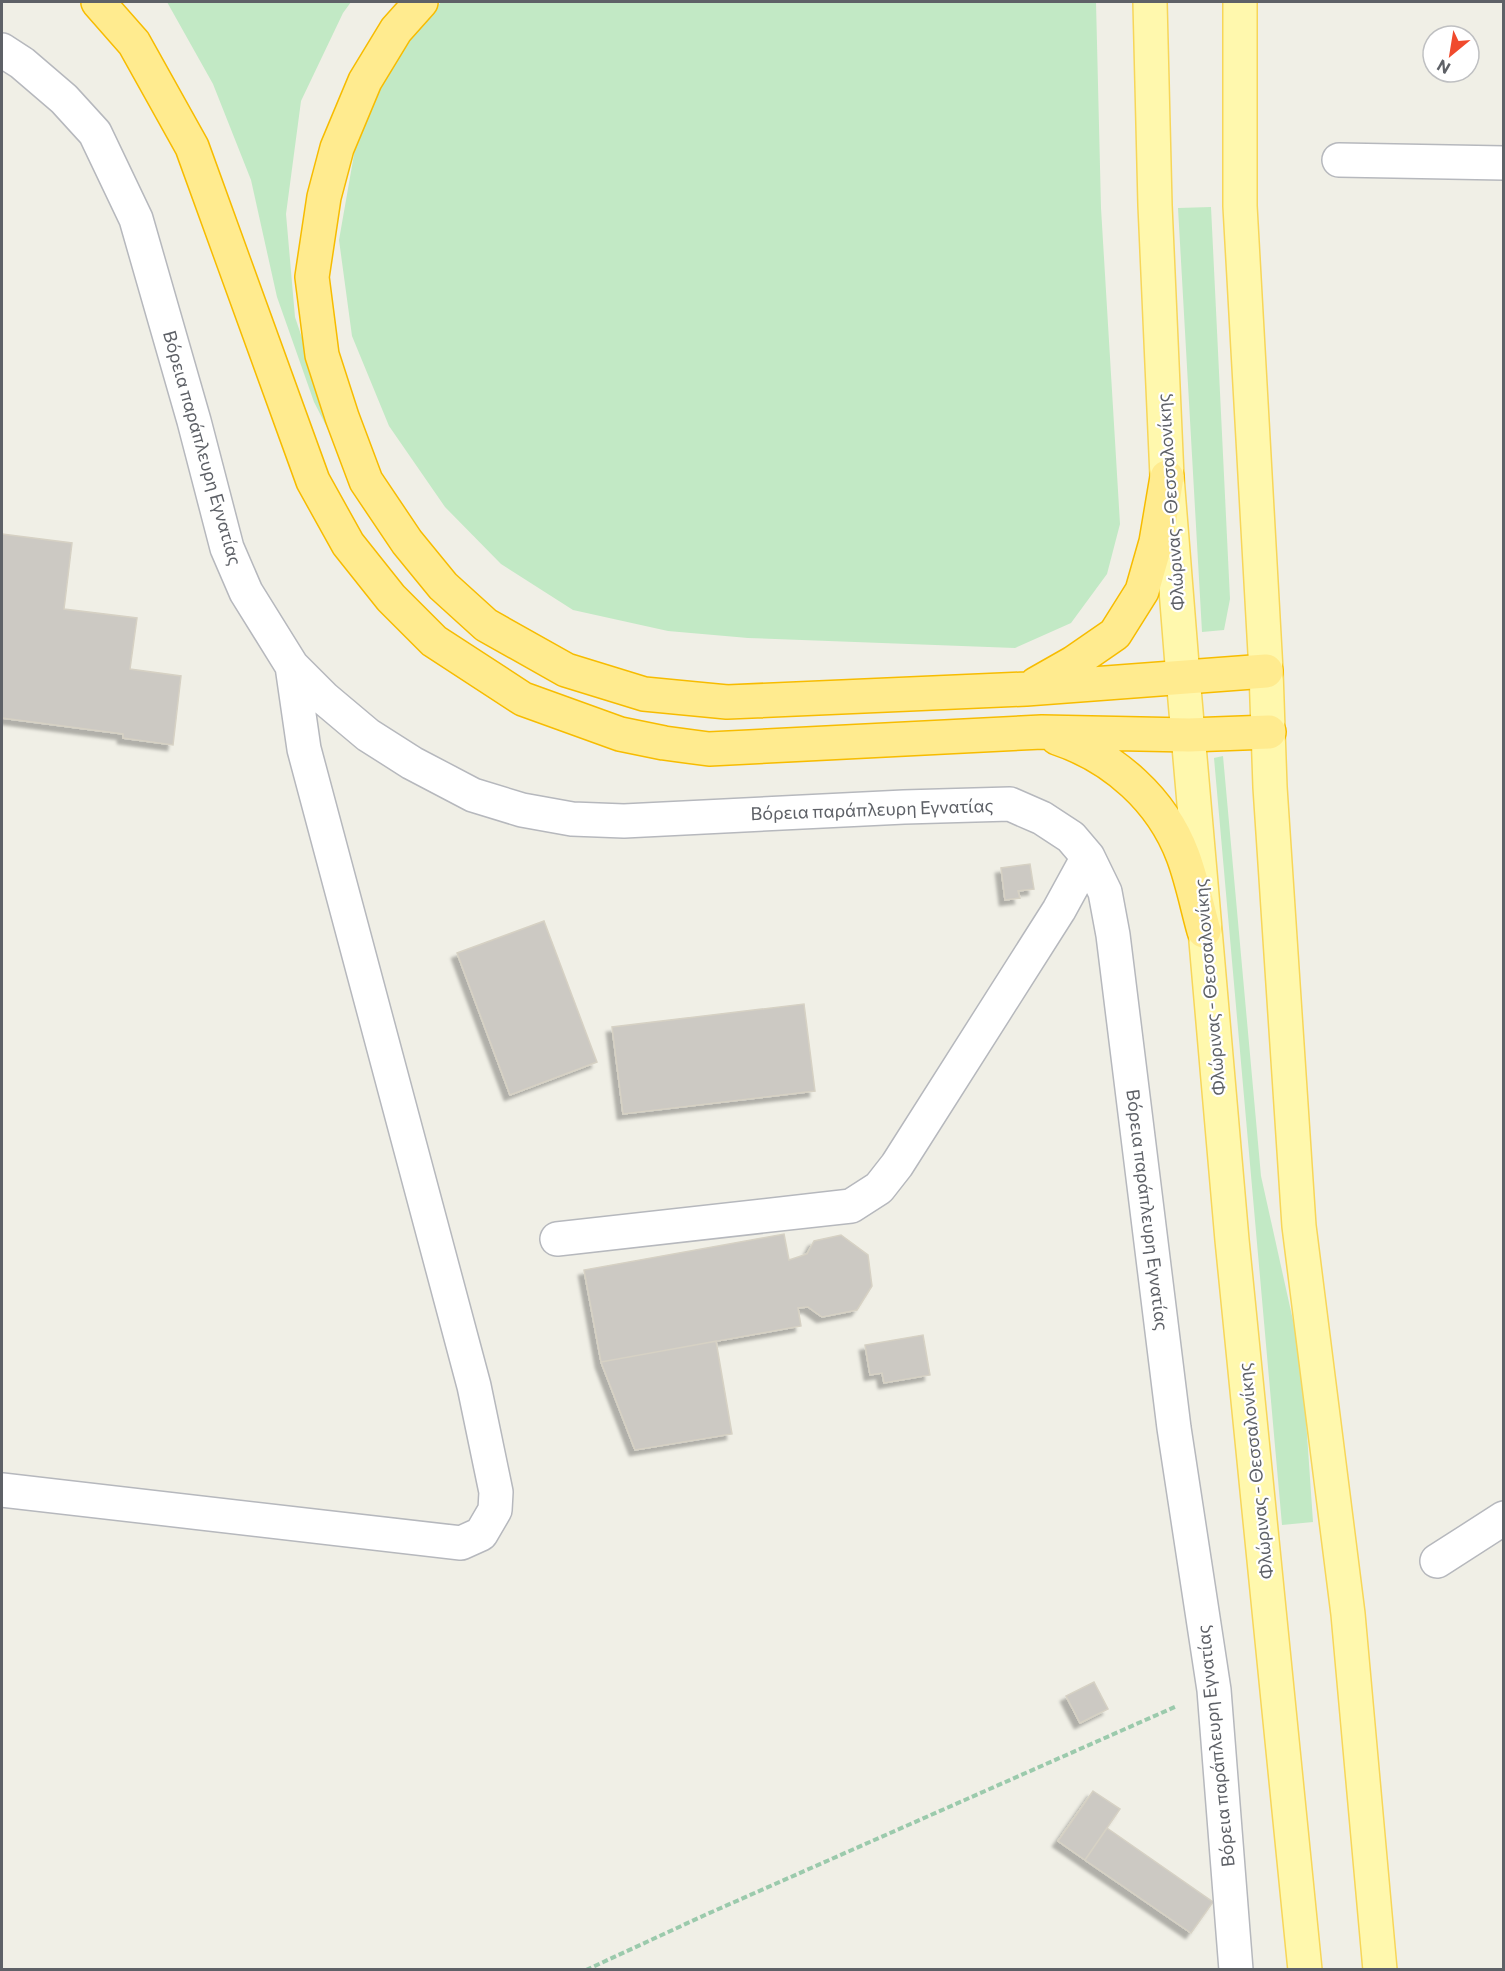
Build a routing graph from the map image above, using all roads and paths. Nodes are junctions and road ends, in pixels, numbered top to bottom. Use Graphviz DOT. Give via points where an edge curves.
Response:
graph roads {
  1 [pos="98,2"];
  2 [pos="421,2"];
  3 [pos="1150,2"];
  4 [pos="1240,2"];
  5 [pos="2,50"];
  6 [pos="1339,160"];
  7 [pos="1503,163"];
  8 [pos="1167,477"];
  9 [pos="292,666"];
  10 [pos="1266,671"];
  11 [pos="1183,677"];
  12 [pos="1026,689"];
  13 [pos="1042,732"];
  14 [pos="1269,732"];
  15 [pos="1188,735"];
  16 [pos="1089,857"];
  17 [pos="1204,931"];
  18 [pos="557,1239"];
  19 [pos="2,1490"];
  20 [pos="1503,1518"];
  21 [pos="1437,1561"];
  22 [pos="1214,1690"];
  23 [pos="586,1970"];
  24 [pos="1236,1970"];
  25 [pos="1305,1970"];
  26 [pos="1380,1970"];
  1 -- 13 [label="highway" via="134,43 192,147 312,481 348,544 392,598 434,640 523,699 620,734 664,743 720,748"];
  2 -- 12 [label="highway" via="396,30 365,81 337,148 324,197 312,278 322,355 366,481 407,542 443,586 486,625 567,670 644,694 727,702"];
  3 -- 8 [label="main road, Φλώρινας - Θεσσαλονίκης"];
  4 -- 10 [label="main road" via="1240,206"];
  5 -- 9 [label="street, Βόρεια παράπλευρη Εγνατίας" via="64,99 95,133 136,219 227,548 246,592"];
  6 -- 7 [label="street"];
  8 -- 11 [label="main road, Φλώρινας - Θεσσαλονίκης"];
  8 -- 12 [label="highway" via="1156,542 1142,591 1115,634"];
  9 -- 16 [label="street, Βόρεια παράπλευρη Εγνατίας" via="368,735 412,763 473,795 522,810 572,819 624,821 1010,804 1071,837"];
  9 -- 19 [label="street" via="304,749 474,1386 496,1492 495,1510 481,1534 461,1543"];
  10 -- 11 [label="highway"];
  10 -- 14 [label="main road"];
  11 -- 12 [label="highway"];
  11 -- 15 [label="main road, Φλώρινας - Θεσσαλονίκης"];
  13 -- 15 [label="highway"];
  13 -- 17 [label="highway" via="1082,746 1132,780 1164,817 1183,856"];
  14 -- 15 [label="highway"];
  14 -- 26 [label="main road" via="1299,1226 1348,1614"];
  15 -- 17 [label="main road, Φλώρινας - Θεσσαλονίκης"];
  16 -- 18 [label="street" via="1038,943 879,1188 851,1206"];
  16 -- 22 [label="street, Βόρεια παράπλευρη Εγνατίας" via="1105,892 1113,935 1174,1428"];
  17 -- 25 [label="main road, Φλώρινας - Θεσσαλονίκης"];
  20 -- 21 [label="street"];
  22 -- 23 [label="path"];
  22 -- 24 [label="street, Βόρεια παράπλευρη Εγνατίας"];
}
